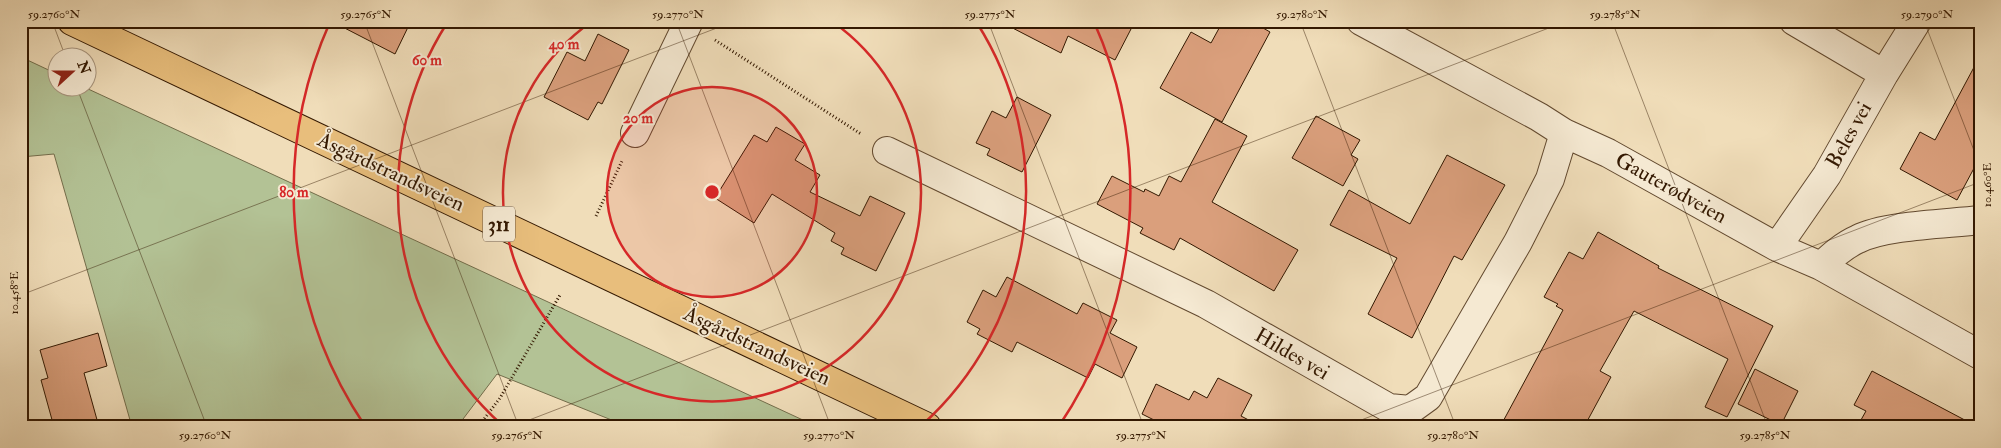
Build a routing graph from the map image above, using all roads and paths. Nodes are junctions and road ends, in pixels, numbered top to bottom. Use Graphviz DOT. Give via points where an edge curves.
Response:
graph roads {
  1 [pos="72,21"];
  2 [pos="1361,21"];
  3 [pos="1794,21"];
  4 [pos="1917,21"];
  5 [pos="689,22"];
  6 [pos="1884,74"];
  7 [pos="1564,133"];
  8 [pos="635,134"];
  9 [pos="887,151"];
  10 [pos="596,216"];
  11 [pos="1980,220"];
  12 [pos="1777,246"];
  13 [pos="1821,266"];
  14 [pos="560,294"];
  15 [pos="1980,355"];
  16 [pos="478,427"];
  17 [pos="926,427"];
  1 -- 17 [label="main road, Åsgårdstrandsveien / 311"];
  2 -- 7 [label="street, Gauterødveien"];
  3 -- 6 [label="street"];
  4 -- 6 [label="street, Beles vei"];
  5 -- 8 [label="street"];
  5 -- 9 [label="path"];
  6 -- 12 [label="street, Beles vei" via="1827,175"];
  7 -- 9 [label="street, Hildes vei" via="1550,179 1518,242 1428,397 1410,410 1389,408 1206,304"];
  7 -- 12 [label="street, Gauterødveien" via="1608,153"];
  8 -- 10 [label="path"];
  11 -- 13 [label="street" via="1884,230 1858,238"];
  12 -- 13 [label="street, Gauterødveien"];
  13 -- 15 [label="street, Gauterødveien"];
  14 -- 16 [label="path" via="505,390"];
}
